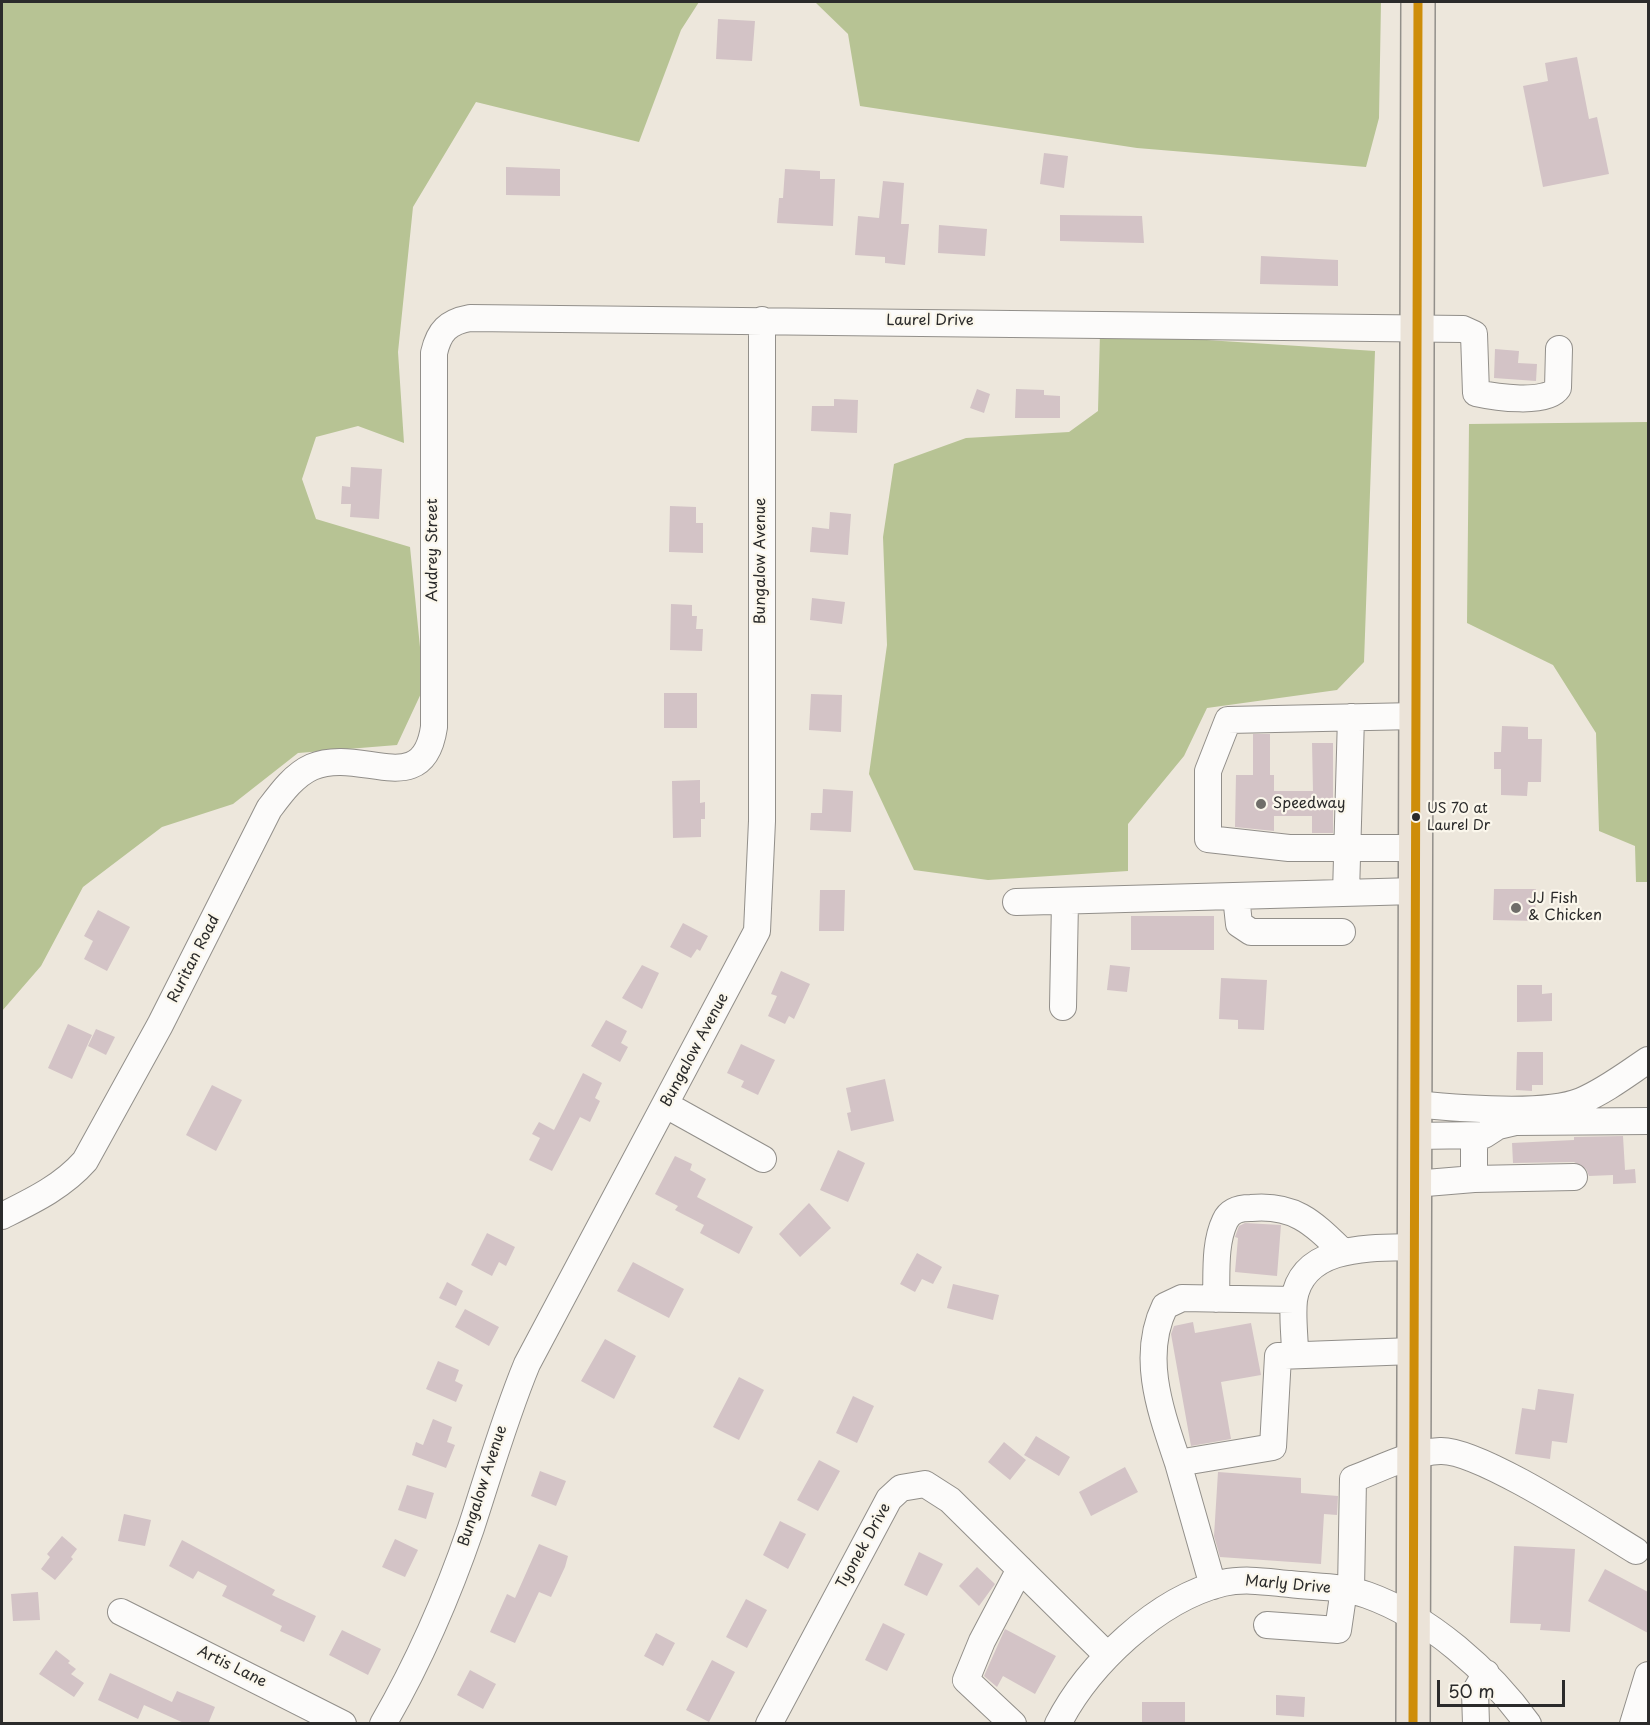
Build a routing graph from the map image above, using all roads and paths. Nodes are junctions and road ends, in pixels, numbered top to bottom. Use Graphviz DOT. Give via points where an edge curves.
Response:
graph roads {
  1 [pos="1418,2"];
  2 [pos="762,320"];
  3 [pos="1418,327"];
  4 [pos="444,328"];
  5 [pos="1559,349"];
  6 [pos="1416,716"];
  7 [pos="1351,717"];
  8 [pos="413,766"];
  9 [pos="1347,848"];
  10 [pos="1415,848"];
  11 [pos="1415,891"];
  12 [pos="1346,893"];
  13 [pos="1236,896"];
  14 [pos="1065,901"];
  15 [pos="1016,902"];
  16 [pos="1342,932"];
  17 [pos="1063,1007"];
  18 [pos="1648,1060"];
  19 [pos="666,1105"];
  20 [pos="1414,1120"];
  21 [pos="1648,1121"];
  22 [pos="1474,1136"];
  23 [pos="763,1159"];
  24 [pos="1574,1177"];
  25 [pos="1474,1179"];
  26 [pos="1414,1184"];
  27 [pos="2,1216"];
  28 [pos="1414,1247"];
  29 [pos="1343,1252"];
  30 [pos="1216,1299"];
  31 [pos="1294,1300"];
  32 [pos="1413,1351"];
  33 [pos="1295,1355"];
  34 [pos="1413,1457"];
  35 [pos="1178,1463"];
  36 [pos="1636,1551"];
  37 [pos="1020,1569"];
  38 [pos="1213,1586"];
  39 [pos="1347,1590"];
  40 [pos="121,1612"];
  41 [pos="1412,1616"];
  42 [pos="1268,1626"];
  43 [pos="1107,1655"];
  44 [pos="1486,1673"];
  45 [pos="1648,1675"];
  46 [pos="343,1724"];
  47 [pos="383,1724"];
  48 [pos="769,1724"];
  49 [pos="1013,1724"];
  50 [pos="1058,1724"];
  51 [pos="1413,1724"];
  52 [pos="1476,1724"];
  53 [pos="1528,1724"];
  54 [pos="1633,1724"];
  1 -- 3 [label="highway"];
  2 -- 3 [label="street, Laurel Drive"];
  2 -- 4 [label="street, Laurel Drive" via="470,318 455,320"];
  2 -- 19 [label="street, Bungalow Avenue" via="762,821 757,931"];
  3 -- 5 [label="street, Laurel Drive" via="1463,329 1474,334 1476,393 1495,397 1545,397 1555,393"];
  3 -- 6 [label="highway"];
  4 -- 8 [label="street, Audrey Street" via="434,353 434,727 428,751"];
  6 -- 7 [label="street"];
  6 -- 10 [label="highway"];
  7 -- 9 [label="street"];
  7 -- 9 [label="street" via="1228,720 1208,771 1208,838 1289,848"];
  8 -- 27 [label="street, Ruritan Road" via="333,761 312,767 283,790 269,809 160,1025 85,1161 52,1190"];
  9 -- 10 [label="street"];
  9 -- 12 [label="street"];
  10 -- 11 [label="highway"];
  11 -- 12 [label="street"];
  11 -- 20 [label="highway"];
  12 -- 13 [label="street"];
  13 -- 14 [label="street"];
  13 -- 16 [label="street" via="1239,924 1251,932"];
  14 -- 15 [label="street"];
  14 -- 17 [label="street"];
  18 -- 20 [label="street" via="1580,1101 1559,1107 1456,1108"];
  19 -- 23 [label="street"];
  19 -- 47 [label="street, Bungalow Avenue" via="527,1364 450,1582 415,1664"];
  20 -- 22 [label="street"];
  20 -- 26 [label="highway"];
  21 -- 22 [label="street" via="1515,1122"];
  22 -- 25 [label="street"];
  24 -- 25 [label="street"];
  25 -- 26 [label="street"];
  26 -- 28 [label="highway"];
  28 -- 29 [label="street"];
  28 -- 32 [label="highway"];
  29 -- 30 [label="street" via="1312,1223 1286,1210 1274,1206 1237,1209 1225,1219 1219,1239"];
  29 -- 31 [label="street" via="1322,1260 1304,1275"];
  30 -- 31 [label="street"];
  30 -- 35 [label="street" via="1172,1301 1159,1317 1152,1368"];
  31 -- 33 [label="street"];
  32 -- 33 [label="street"];
  32 -- 34 [label="highway"];
  33 -- 35 [label="street" via="1278,1356 1273,1447"];
  34 -- 36 [label="street" via="1442,1450 1500,1471"];
  34 -- 39 [label="street" via="1353,1479"];
  34 -- 41 [label="highway"];
  35 -- 38 [label="street"];
  37 -- 43 [label="street, Tyonek Drive"];
  37 -- 48 [label="street, Tyonek Drive" via="950,1500 925,1484 901,1488 889,1499"];
  37 -- 49 [label="street" via="966,1680"];
  38 -- 39 [label="street, Marly Drive" via="1250,1580"];
  38 -- 43 [label="street, Marly Drive" via="1182,1599"];
  39 -- 41 [label="street, Marly Drive"];
  39 -- 42 [label="street" via="1338,1630"];
  40 -- 46 [label="street, Artis Lane"];
  41 -- 44 [label="street, Marly Drive"];
  41 -- 51 [label="highway"];
  43 -- 50 [label="street, Marly Drive" via="1073,1694"];
  44 -- 52 [label="street" via="1475,1692"];
  44 -- 53 [label="street, Marly Drive"];
  45 -- 54 [label="street"];
}
